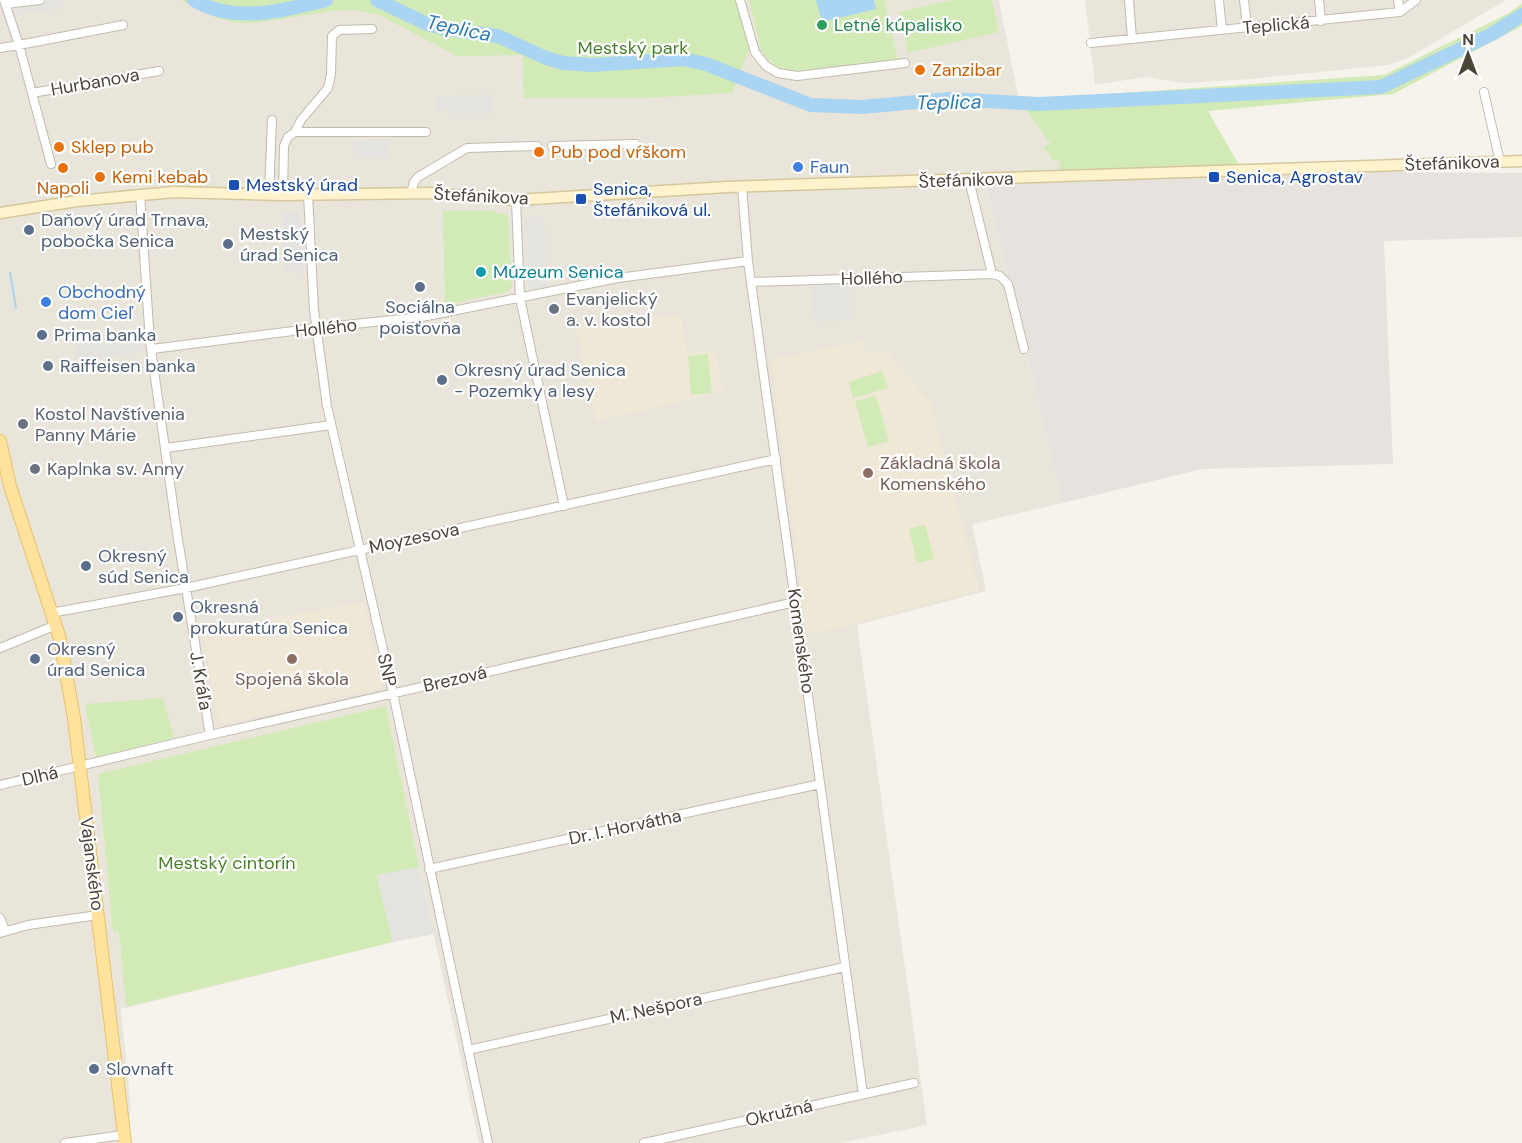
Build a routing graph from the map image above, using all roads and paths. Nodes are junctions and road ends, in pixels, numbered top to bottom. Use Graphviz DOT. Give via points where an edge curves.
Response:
graph roads {
  1 [pos="40,0"];
  2 [pos="740,0"];
  3 [pos="1129,0"];
  4 [pos="1219,0"];
  5 [pos="1244,0"];
  6 [pos="1319,0"];
  7 [pos="1398,0"];
  8 [pos="1416,0"];
  9 [pos="5,2"];
  10 [pos="1400,12"];
  11 [pos="1321,21"];
  12 [pos="123,25"];
  13 [pos="1247,27"];
  14 [pos="372,29"];
  15 [pos="1222,30"];
  16 [pos="1132,39"];
  17 [pos="1090,43"];
  18 [pos="19,45"];
  19 [pos="0,48"];
  20 [pos="905,63"];
  21 [pos="159,71"];
  22 [pos="1484,92"];
  23 [pos="32,93"];
  24 [pos="272,120"];
  25 [pos="295,132"];
  26 [pos="426,132"];
  27 [pos="636,144"];
  28 [pos="537,146"];
  29 [pos="552,146"];
  30 [pos="1522,161"];
  31 [pos="1500,162"];
  32 [pos="51,164"];
  33 [pos="969,180"];
  34 [pos="741,187"];
  35 [pos="411,193"];
  36 [pos="140,194"];
  37 [pos="269,195"];
  38 [pos="283,195"];
  39 [pos="308,195"];
  40 [pos="516,200"];
  41 [pos="0,213"];
  42 [pos="748,261"];
  43 [pos="992,274"];
  44 [pos="751,282"];
  45 [pos="520,298"];
  46 [pos="316,328"];
  47 [pos="1024,348"];
  48 [pos="152,349"];
  49 [pos="331,425"];
  50 [pos="0,441"];
  51 [pos="165,448"];
  52 [pos="776,459"];
  53 [pos="564,506"];
  54 [pos="360,550"];
  55 [pos="186,588"];
  56 [pos="795,602"];
  57 [pos="54,619"];
  58 [pos="0,648"];
  59 [pos="393,693"];
  60 [pos="210,735"];
  61 [pos="79,766"];
  62 [pos="820,784"];
  63 [pos="0,785"];
  64 [pos="429,869"];
  65 [pos="98,915"];
  66 [pos="0,918"];
  67 [pos="3,932"];
  68 [pos="845,967"];
  69 [pos="468,1050"];
  70 [pos="914,1083"];
  71 [pos="863,1094"];
  72 [pos="124,1139"];
  73 [pos="78,1142"];
  74 [pos="65,1143"];
  75 [pos="488,1143"];
  76 [pos="644,1143"];
  1 -- 9 [label="street"];
  2 -- 20 [label="street" via="756,52 766,66 778,73 797,75"];
  3 -- 16 [label="street"];
  4 -- 15 [label="street"];
  5 -- 13 [label="street"];
  6 -- 11 [label="street"];
  7 -- 10 [label="street"];
  8 -- 10 [label="street"];
  9 -- 18 [label="street, Hurbanova"];
  10 -- 11 [label="street, Teplická"];
  11 -- 13 [label="street, Teplická"];
  12 -- 18 [label="street"];
  13 -- 15 [label="street, Teplická"];
  14 -- 25 [label="street" via="339,30 332,36 328,88"];
  15 -- 16 [label="street, Teplická"];
  16 -- 17 [label="street, Teplická"];
  18 -- 19 [label="street"];
  18 -- 23 [label="street, Hurbanova"];
  21 -- 23 [label="street, Hurbanova"];
  22 -- 31 [label="street"];
  23 -- 32 [label="street, Hurbanova"];
  24 -- 37 [label="street"];
  25 -- 26 [label="street"];
  25 -- 38 [label="street" via="284,146"];
  27 -- 29 [label="street"];
  28 -- 35 [label="street, Štefánikova" via="467,148 418,177"];
  30 -- 31 [label="street, Štefánikova"];
  31 -- 33 [label="street, Štefánikova"];
  33 -- 34 [label="street, Štefánikova"];
  33 -- 43 [label="street"];
  34 -- 40 [label="street, Štefánikova"];
  34 -- 42 [label="street, Komenského"];
  35 -- 39 [label="street, Štefánikova"];
  35 -- 40 [label="street, Štefánikova"];
  36 -- 37 [label="street, Štefánikova" via="185,191"];
  36 -- 41 [label="street, Štefánikova"];
  36 -- 48 [label="street, J. Kráľa"];
  37 -- 38 [label="street, Štefánikova"];
  38 -- 39 [label="street, Štefánikova"];
  39 -- 46 [label="street, SNP"];
  40 -- 45 [label="street"];
  42 -- 44 [label="street, Komenského"];
  42 -- 45 [label="street, Hollého" via="618,278"];
  43 -- 44 [label="street, Hollého"];
  43 -- 47 [label="street" via="1008,284"];
  44 -- 52 [label="street, Komenského"];
  45 -- 46 [label="street, Hollého" via="422,317"];
  45 -- 53 [label="street"];
  46 -- 48 [label="street, Hollého"];
  46 -- 49 [label="street, SNP"];
  48 -- 51 [label="street, J. Kráľa"];
  49 -- 51 [label="street"];
  49 -- 54 [label="street, SNP"];
  50 -- 57 [label="main road, Vajanského" via="10,486"];
  51 -- 55 [label="street, J. Kráľa"];
  52 -- 53 [label="street, Moyzesova"];
  52 -- 56 [label="street, Komenského"];
  53 -- 54 [label="street, Moyzesova"];
  54 -- 55 [label="street, Moyzesova"];
  54 -- 59 [label="street, SNP"];
  55 -- 57 [label="street, Moyzesova"];
  55 -- 60 [label="street, J. Kráľa"];
  56 -- 59 [label="street, Brezová"];
  56 -- 62 [label="street, Komenského"];
  57 -- 58 [label="street, Moyzesova"];
  57 -- 61 [label="main road, Vajanského" via="69,687"];
  59 -- 60 [label="street, Brezová"];
  59 -- 64 [label="street, SNP"];
  60 -- 61 [label="street, Brezová"];
  61 -- 63 [label="street, Dlhá"];
  61 -- 65 [label="main road, Vajanského"];
  62 -- 64 [label="street, Dr. I. Horvátha"];
  62 -- 68 [label="street, Komenského"];
  64 -- 69 [label="street, SNP"];
  65 -- 67 [label="street"];
  65 -- 72 [label="main road, Vajanského"];
  66 -- 67 [label="street"];
  68 -- 69 [label="street, M. Nešpora"];
  68 -- 71 [label="street, Komenského"];
  69 -- 75 [label="street, SNP"];
  70 -- 71 [label="street, Okružná"];
  71 -- 76 [label="street, Okružná"];
  72 -- 73 [label="street"];
  73 -- 74 [label="street"];
}
